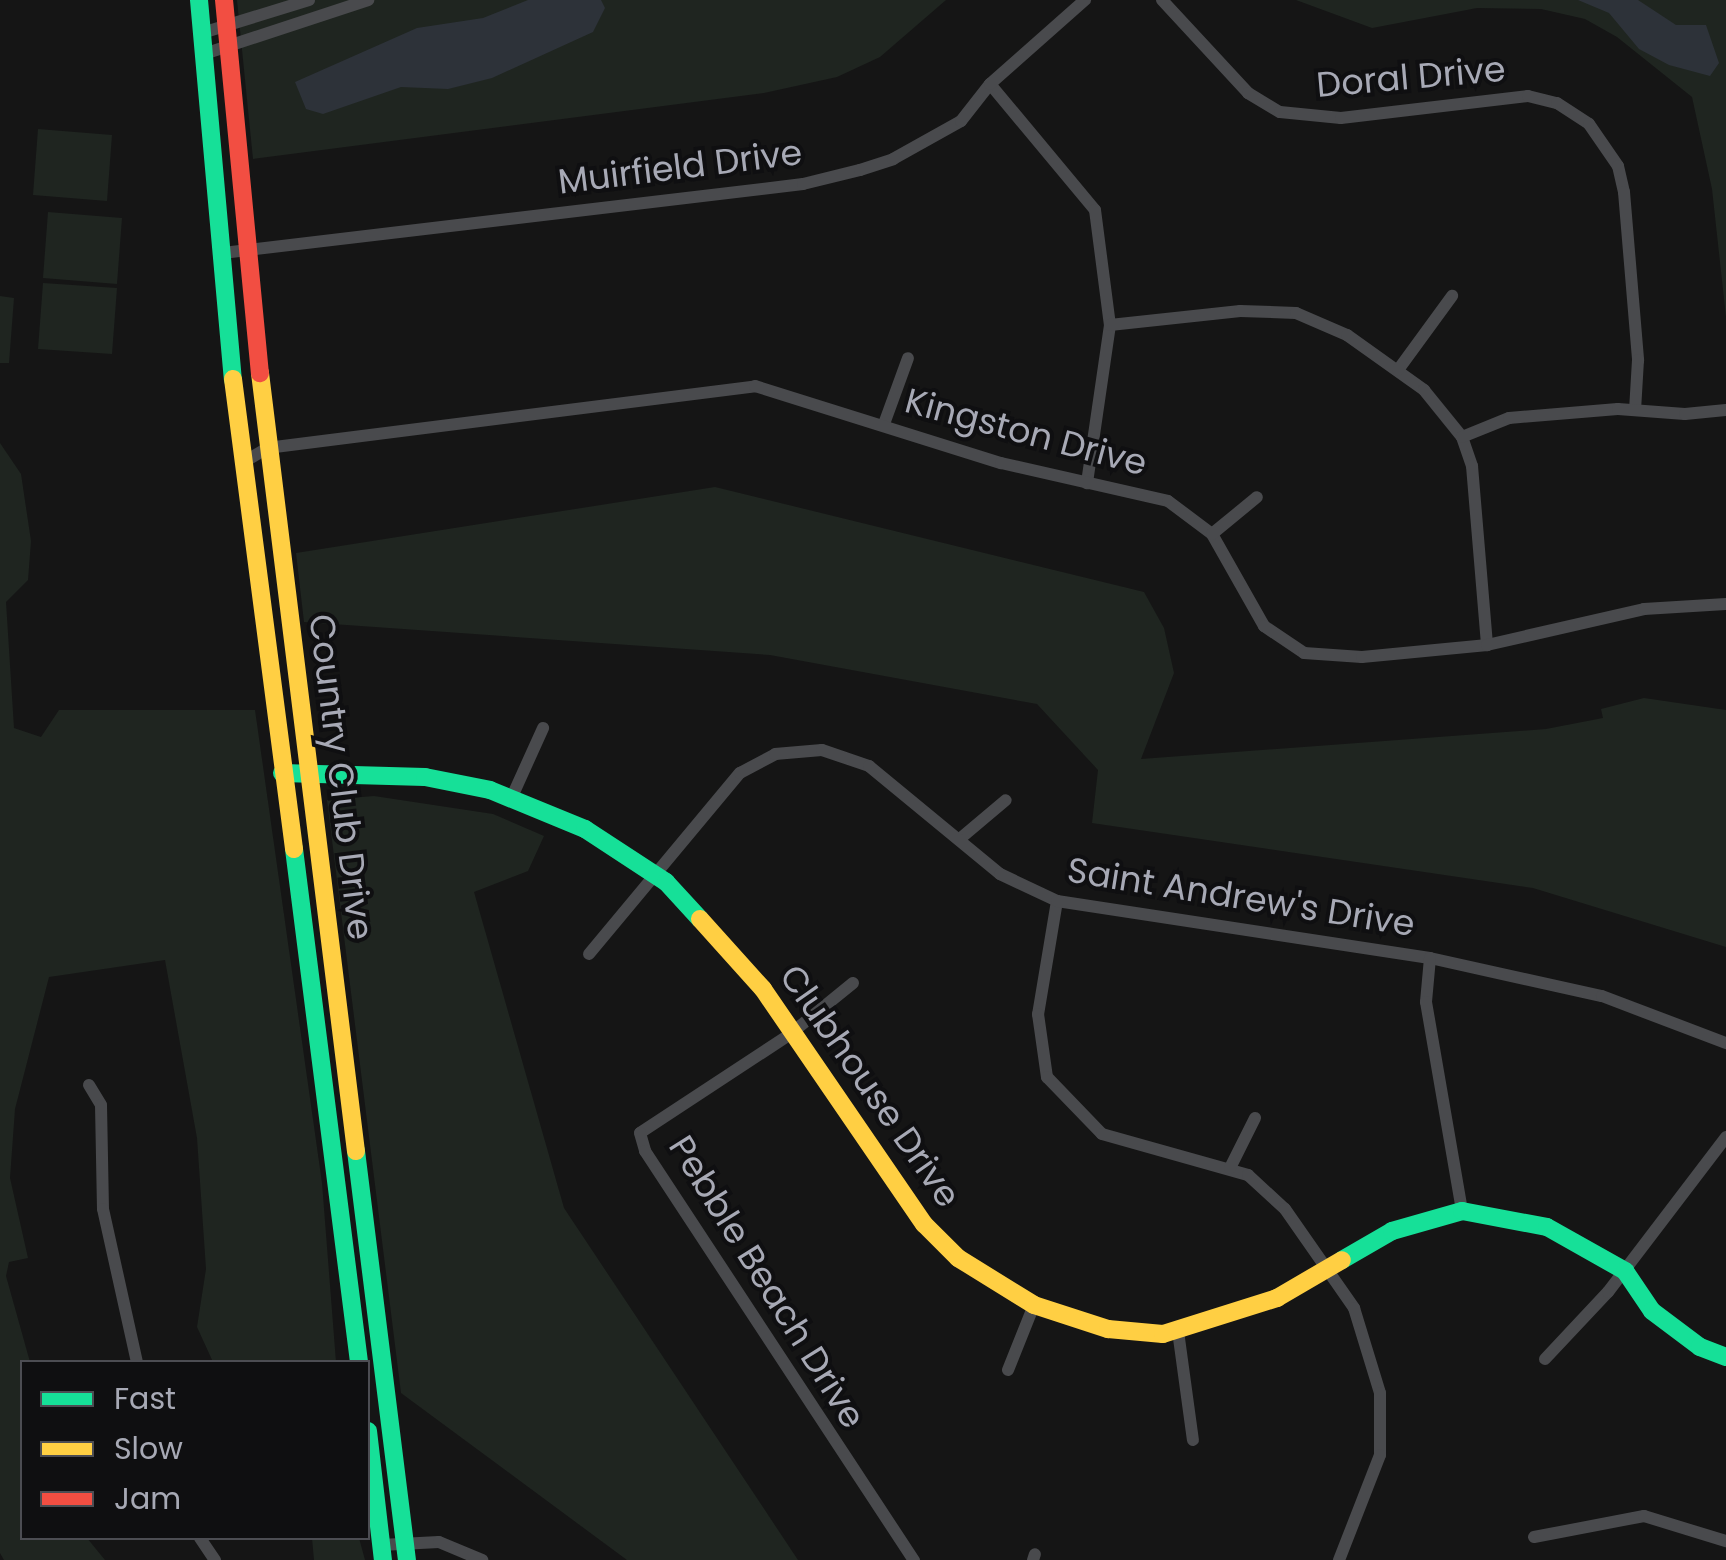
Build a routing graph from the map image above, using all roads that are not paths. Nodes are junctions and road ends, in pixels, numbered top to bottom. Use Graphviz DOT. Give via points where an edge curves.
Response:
graph roads {
  1 [pos="199,0"];
  2 [pos="224,0"];
  3 [pos="309,0"];
  4 [pos="368,0"];
  5 [pos="1085,0"];
  6 [pos="1162,0"];
  7 [pos="227,30"];
  8 [pos="202,33"];
  9 [pos="229,50"];
  10 [pos="204,54"];
  11 [pos="990,84"];
  12 [pos="247,250"];
  13 [pos="223,254"];
  14 [pos="1452,296"];
  15 [pos="1110,325"];
  16 [pos="908,358"];
  17 [pos="1398,370"];
  18 [pos="1634,410"];
  19 [pos="1726,410"];
  20 [pos="884,424"];
  21 [pos="1462,438"];
  22 [pos="267,448"];
  23 [pos="244,462"];
  24 [pos="1087,483"];
  25 [pos="1257,497"];
  26 [pos="1212,534"];
  27 [pos="1726,604"];
  28 [pos="1487,645"];
  29 [pos="543,728"];
  30 [pos="306,770"];
  31 [pos="282,773"];
  32 [pos="511,799"];
  33 [pos="1006,800"];
  34 [pos="962,837"];
  35 [pos="652,872"];
  36 [pos="1057,901"];
  37 [pos="589,954"];
  38 [pos="1430,958"];
  39 [pos="853,984"];
  40 [pos="789,1035"];
  41 [pos="1726,1043"];
  42 [pos="89,1085"];
  43 [pos="1255,1118"];
  44 [pos="1726,1136"];
  45 [pos="1230,1168"];
  46 [pos="1462,1211"];
  47 [pos="1324,1266"];
  48 [pos="1625,1271"];
  49 [pos="1034,1305"];
  50 [pos="1178,1330"];
  51 [pos="1726,1357"];
  52 [pos="1546,1359"];
  53 [pos="137,1360"];
  54 [pos="359,1360"];
  55 [pos="1008,1370"];
  56 [pos="1193,1440"];
  57 [pos="370,1448"];
  58 [pos="1534,1537"];
  59 [pos="1726,1541"];
  60 [pos="406,1551"];
  61 [pos="382,1552"];
  62 [pos="482,1560"];
  63 [pos="914,1560"];
  64 [pos="1339,1560"];
  1 -- 8 [label="main road, Country Club Drive"];
  2 -- 7 [label="main road, Country Club Drive"];
  3 -- 7 [label="street"];
  4 -- 9 [label="street"];
  5 -- 11 [label="street, Muirfield Drive"];
  6 -- 18 [label="street, Doral Drive" via="1248,94 1280,112 1341,118 1528,96 1557,103 1589,124 1618,166 1624,192 1638,360"];
  7 -- 8 [label="street"];
  7 -- 9 [label="main road, Country Club Drive"];
  8 -- 10 [label="main road, Country Club Drive"];
  9 -- 10 [label="street"];
  9 -- 12 [label="main road, Country Club Drive"];
  10 -- 13 [label="main road, Country Club Drive"];
  11 -- 12 [label="street, Muirfield Drive" via="961,120 893,160 802,184"];
  11 -- 15 [label="street" via="1095,210"];
  12 -- 13 [label="street, Muirfield Drive"];
  12 -- 22 [label="main road, Country Club Drive"];
  13 -- 23 [label="main road, Country Club Drive"];
  14 -- 17 [label="street"];
  15 -- 17 [label="street" via="1271,308 1319,320"];
  15 -- 24 [label="street"];
  16 -- 20 [label="street"];
  17 -- 21 [label="street"];
  18 -- 19 [label="street"];
  18 -- 21 [label="street" via="1508,418"];
  20 -- 22 [label="street, Kingston Drive" via="784,391 715,386"];
  20 -- 24 [label="street, Kingston Drive"];
  21 -- 28 [label="street" via="1477,494"];
  22 -- 23 [label="street, Kingston Drive"];
  22 -- 30 [label="main road, Country Club Drive"];
  23 -- 31 [label="main road, Country Club Drive"];
  24 -- 26 [label="street, Kingston Drive" via="1168,501"];
  25 -- 26 [label="street"];
  26 -- 28 [label="street, Kingston Drive" via="1264,626 1304,653 1362,658"];
  27 -- 28 [label="street, Kingston Drive" via="1644,610"];
  29 -- 32 [label="street"];
  30 -- 31 [label="main road, Clubhouse Drive"];
  30 -- 32 [label="main road, Clubhouse Drive" via="425,776"];
  30 -- 60 [label="main road, Country Club Drive"];
  31 -- 54 [label="main road, Country Club Drive" via="316,981"];
  32 -- 35 [label="main road, Clubhouse Drive" via="584,828"];
  33 -- 34 [label="street"];
  34 -- 35 [label="street, Saint Andrew's Drive" via="870,766 822,750 793,752 740,773"];
  34 -- 36 [label="street, Saint Andrew's Drive" via="1000,874"];
  35 -- 37 [label="street, Saint Andrew's Drive"];
  35 -- 40 [label="main road, Clubhouse Drive" via="706,920 763,989"];
  36 -- 38 [label="street, Saint Andrew's Drive"];
  36 -- 45 [label="street" via="1038,1014 1046,1077 1102,1134"];
  38 -- 41 [label="street, Saint Andrew's Drive" via="1602,996"];
  38 -- 46 [label="street" via="1426,1002"];
  39 -- 40 [label="street"];
  40 -- 49 [label="main road, Clubhouse Drive" via="924,1224 958,1258"];
  40 -- 63 [label="street, Pebble Beach Drive" via="640,1133 655,1166"];
  42 -- 53 [label="street" via="101,1105 103,1209"];
  43 -- 45 [label="street"];
  44 -- 48 [label="street"];
  45 -- 47 [label="street" via="1266,1188"];
  46 -- 47 [label="main road, Clubhouse Drive" via="1422,1218"];
  46 -- 48 [label="main road, Clubhouse Drive" via="1547,1228"];
  47 -- 50 [label="main road, Clubhouse Drive" via="1277,1298"];
  47 -- 64 [label="street" via="1354,1308 1380,1393 1377,1467"];
  48 -- 51 [label="main road, Clubhouse Drive" via="1652,1311 1700,1348"];
  48 -- 52 [label="street"];
  49 -- 50 [label="main road, Clubhouse Drive" via="1108,1329"];
  49 -- 55 [label="street"];
  50 -- 56 [label="street"];
  57 -- 61 [label="main road"];
  58 -- 59 [label="street" via="1644,1516 1698,1527"];
  60 -- 61 [label="street"];
  60 -- 62 [label="street" via="438,1542"];
}
